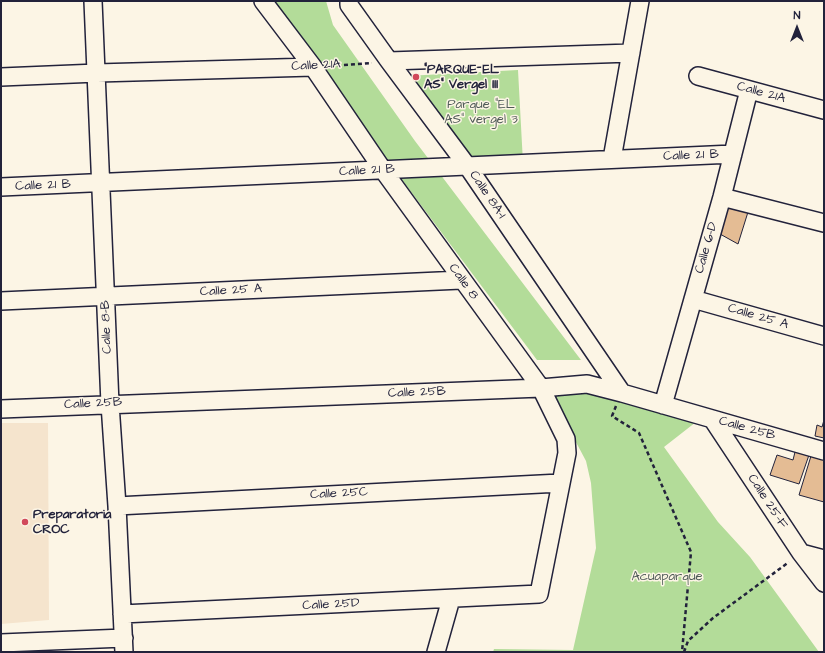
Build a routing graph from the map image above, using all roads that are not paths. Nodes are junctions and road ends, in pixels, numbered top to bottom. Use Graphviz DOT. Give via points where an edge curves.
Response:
graph roads {
  1 [pos="93,1"];
  2 [pos="263,1"];
  3 [pos="349,1"];
  4 [pos="640,1"];
  5 [pos="631,53"];
  6 [pos="389,61"];
  7 [pos="313,67"];
  8 [pos="97,73"];
  9 [pos="698,76"];
  10 [pos="1,77"];
  11 [pos="749,90"];
  12 [pos="824,110"];
  13 [pos="733,154"];
  14 [pos="612,159"];
  15 [pos="468,167"];
  16 [pos="383,170"];
  17 [pos="101,183"];
  18 [pos="1,187"];
  19 [pos="722,197"];
  20 [pos="824,224"];
  21 [pos="461,280"];
  22 [pos="106,297"];
  23 [pos="693,298"];
  24 [pos="1,301"];
  25 [pos="824,336"];
  26 [pos="541,388"];
  27 [pos="622,393"];
  28 [pos="110,404"];
  29 [pos="663,405"];
  30 [pos="1,409"];
  31 [pos="713,420"];
  32 [pos="824,451"];
  33 [pos="560,483"];
  34 [pos="117,506"];
  35 [pos="801,553"];
  36 [pos="824,559"];
  37 [pos="824,582"];
  38 [pos="539,594"];
  39 [pos="451,599"];
  40 [pos="122,614"];
  41 [pos="1,643"];
  42 [pos="124,645"];
  43 [pos="436,652"];
  1 -- 8 [label="street, Calle 8-B"];
  2 -- 7 [label="street, Calle 8"];
  3 -- 6 [label="street, Calle 8A-1"];
  4 -- 5 [label="street"];
  5 -- 6 [label="street"];
  5 -- 14 [label="street"];
  6 -- 15 [label="street, Calle 8A-1"];
  7 -- 8 [label="street, Calle 21A"];
  7 -- 16 [label="street, Calle 8"];
  8 -- 10 [label="street, Calle 21A"];
  8 -- 17 [label="street, Calle 8-B"];
  9 -- 11 [label="street, Calle 21A"];
  11 -- 12 [label="street, Calle 21A"];
  11 -- 13 [label="street, Calle 6-D"];
  13 -- 14 [label="street, Calle 21 B"];
  13 -- 19 [label="street, Calle 6-D"];
  14 -- 15 [label="street, Calle 21 B"];
  15 -- 16 [label="street, Calle 21 B"];
  15 -- 27 [label="street, Calle 8A-1"];
  16 -- 17 [label="street, Calle 21 B"];
  16 -- 21 [label="street, Calle 8"];
  17 -- 18 [label="street, Calle 21 B"];
  17 -- 22 [label="street, Calle 8-B"];
  19 -- 20 [label="street"];
  19 -- 23 [label="street, Calle 6-D"];
  21 -- 22 [label="street, Calle 25 A"];
  21 -- 26 [label="street, Calle 8"];
  22 -- 24 [label="street, Calle 25 A"];
  22 -- 28 [label="street, Calle 8-B"];
  23 -- 25 [label="street, Calle 25 A"];
  23 -- 29 [label="street, Calle 6-D"];
  26 -- 27 [label="street, Calle 25B" via="587,384"];
  26 -- 28 [label="street, Calle 25B"];
  26 -- 33 [label="street, Calle 8" via="566,439 567,453"];
  27 -- 29 [label="street, Calle 25B"];
  28 -- 30 [label="street, Calle 25B"];
  28 -- 34 [label="street, Calle 8-B"];
  29 -- 31 [label="street, Calle 25B"];
  31 -- 32 [label="street, Calle 25B"];
  31 -- 35 [label="street, Calle 25-F"];
  33 -- 34 [label="street, Calle 25C"];
  33 -- 38 [label="street, Calle 8"];
  34 -- 40 [label="street, Calle 8-B"];
  35 -- 36 [label="street"];
  35 -- 37 [label="street, Calle 25-F"];
  38 -- 39 [label="street, Calle 25D"];
  39 -- 40 [label="street, Calle 25D"];
  39 -- 43 [label="street"];
  40 -- 42 [label="street, Calle 8-B"];
  41 -- 42 [label="street"];
}
